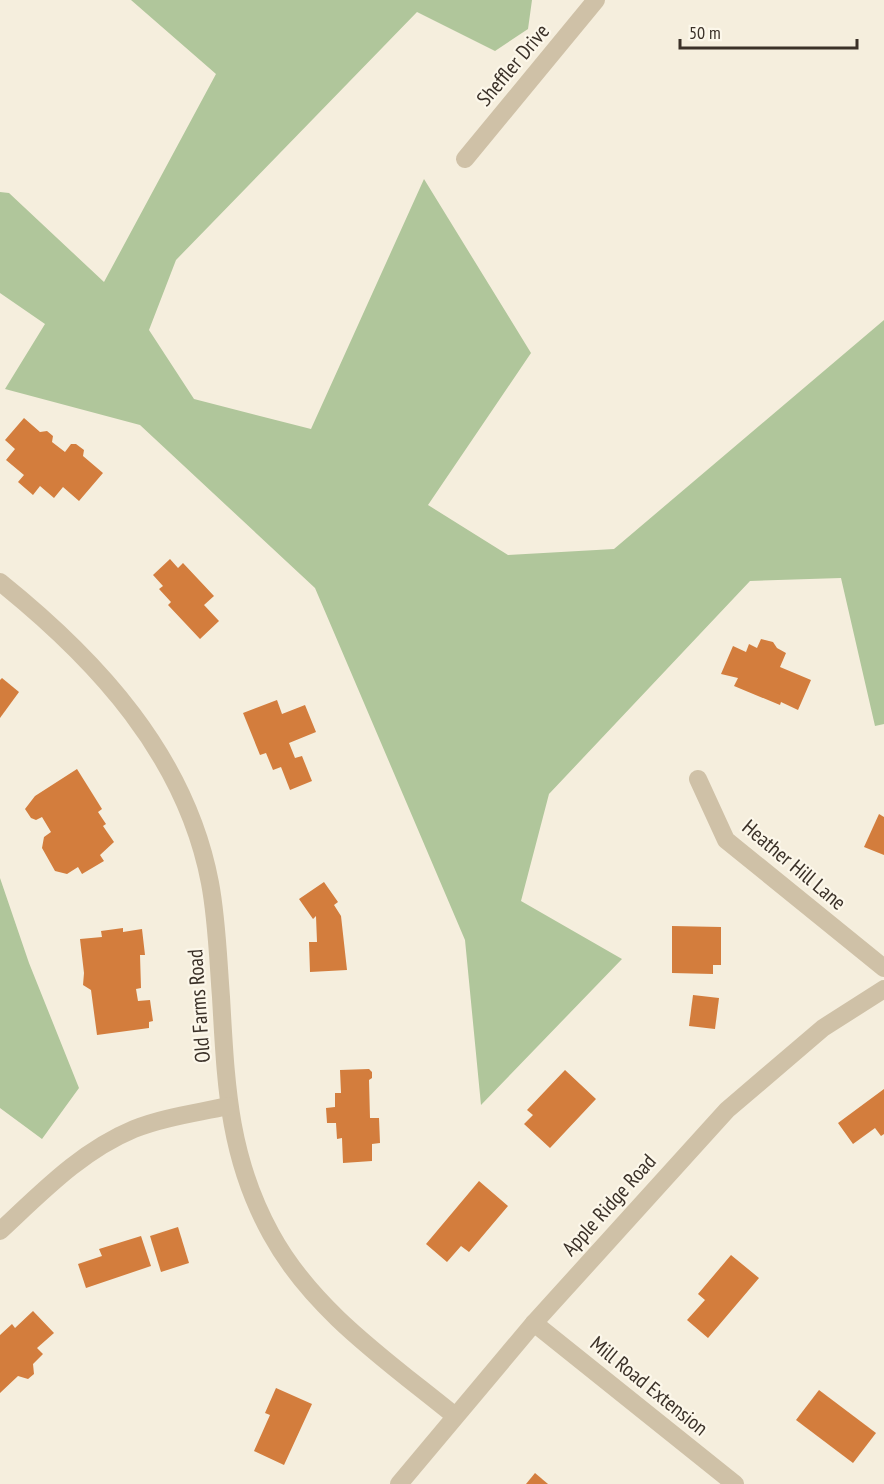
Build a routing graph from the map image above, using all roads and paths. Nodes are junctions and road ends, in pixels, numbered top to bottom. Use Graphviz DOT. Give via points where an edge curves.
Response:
graph roads {
  1 [pos="596,0"];
  2 [pos="465,159"];
  3 [pos="0,582"];
  4 [pos="698,779"];
  5 [pos="884,968"];
  6 [pos="884,989"];
  7 [pos="228,1106"];
  8 [pos="0,1231"];
  9 [pos="534,1323"];
  10 [pos="455,1416"];
  11 [pos="399,1484"];
  12 [pos="735,1484"];
  1 -- 2 [label="street, Sheffler Drive"];
  3 -- 7 [label="street, Old Farms Road" via="78,651 130,709 158,748 181,791 210,882"];
  4 -- 5 [label="street, Heather Hill Lane" via="726,840"];
  6 -- 9 [label="street, Apple Ridge Road" via="823,1028 727,1110"];
  7 -- 8 [label="street" via="146,1125 99,1146 68,1167"];
  7 -- 10 [label="street, Old Farms Road" via="238,1154 253,1196 296,1272 339,1320"];
  9 -- 10 [label="street, Apple Ridge Road"];
  9 -- 12 [label="street, Mill Road Extension"];
  10 -- 11 [label="street, Apple Ridge Road"];
}
